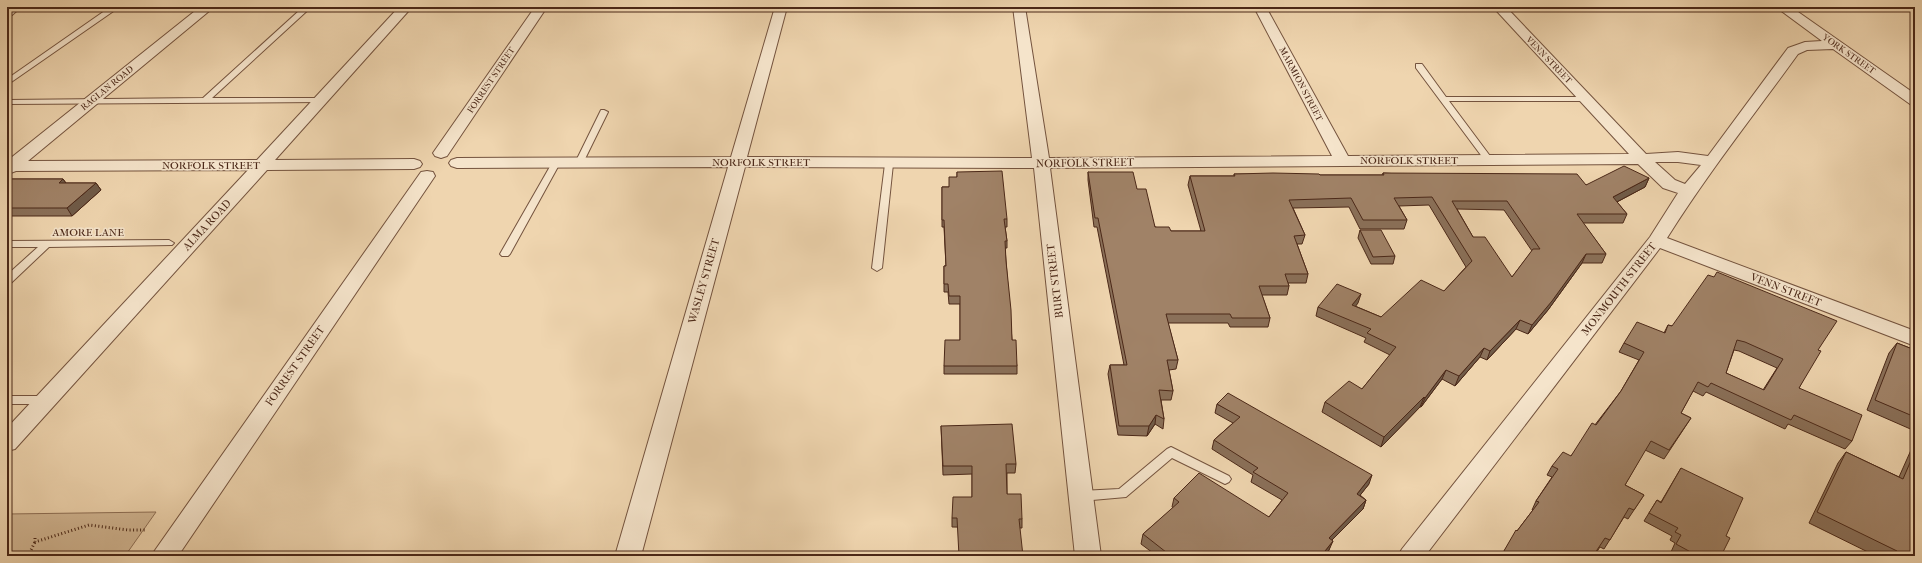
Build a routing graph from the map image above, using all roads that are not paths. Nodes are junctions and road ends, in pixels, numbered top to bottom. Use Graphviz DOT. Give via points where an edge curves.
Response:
graph roads {
  1 [pos="15,7"];
  2 [pos="208,7"];
  3 [pos="307,7"];
  4 [pos="318,7"];
  5 [pos="406,7"];
  6 [pos="542,7"];
  7 [pos="781,7"];
  8 [pos="1019,7"];
  9 [pos="1260,7"];
  10 [pos="1499,7"];
  11 [pos="1782,7"];
  12 [pos="1910,7"];
  13 [pos="86,8"];
  14 [pos="114,8"];
  15 [pos="1915,10"];
  16 [pos="7,12"];
  17 [pos="1836,45"];
  18 [pos="1419,66"];
  19 [pos="7,83"];
  20 [pos="1444,99"];
  21 [pos="1585,99"];
  22 [pos="206,100"];
  23 [pos="321,100"];
  24 [pos="1915,101"];
  25 [pos="7,102"];
  26 [pos="90,102"];
  27 [pos="604,112"];
  28 [pos="441,153"];
  29 [pos="1643,159"];
  30 [pos="1342,160"];
  31 [pos="1489,160"];
  32 [pos="738,162"];
  33 [pos="1712,162"];
  34 [pos="556,163"];
  35 [pos="579,163"];
  36 [pos="1041,163"];
  37 [pos="889,164"];
  38 [pos="262,165"];
  39 [pos="8,167"];
  40 [pos="437,170"];
  41 [pos="1688,191"];
  42 [pos="1657,240"];
  43 [pos="169,243"];
  44 [pos="7,244"];
  45 [pos="46,244"];
  46 [pos="505,254"];
  47 [pos="877,268"];
  48 [pos="7,281"];
  49 [pos="1915,339"];
  50 [pos="7,400"];
  51 [pos="47,400"];
  52 [pos="7,443"];
  53 [pos="1225,479"];
  54 [pos="1081,496"];
  55 [pos="164,556"];
  56 [pos="628,556"];
  57 [pos="1088,556"];
  58 [pos="1411,556"];
  1 -- 16 [label="street"];
  2 -- 3 [label="lane"];
  2 -- 14 [label="lane"];
  2 -- 26 [label="street, RAGLAN ROAD"];
  3 -- 4 [label="lane"];
  3 -- 22 [label="lane"];
  5 -- 23 [label="street, ALMA ROAD"];
  6 -- 28 [label="street, FORREST STREET"];
  7 -- 32 [label="street, WASLEY STREET"];
  8 -- 36 [label="street, BURT STREET"];
  9 -- 30 [label="street, MARMION STREET"];
  10 -- 21 [label="street, VENN STREET"];
  11 -- 17 [label="street, YORK STREET"];
  12 -- 15 [label="street"];
  13 -- 14 [label="lane"];
  14 -- 19 [label="lane"];
  17 -- 24 [label="street, YORK STREET"];
  17 -- 33 [label="street, MONMOUTH STREET" via="1805,46 1793,51"];
  18 -- 20 [label="lane"];
  20 -- 21 [label="lane"];
  20 -- 31 [label="lane"];
  21 -- 29 [label="street, VENN STREET"];
  22 -- 23 [label="lane"];
  22 -- 26 [label="lane"];
  23 -- 38 [label="street, ALMA ROAD"];
  25 -- 26 [label="lane"];
  26 -- 39 [label="street, RAGLAN ROAD"];
  27 -- 35 [label="lane"];
  28 -- 40 [label="street" via="426,157"];
  28 -- 40 [label="street" via="451,154 457,158"];
  29 -- 31 [label="street, NORFOLK STREET"];
  29 -- 33 [label="street, NORFOLK STREET" via="1689,156"];
  29 -- 41 [label="street, VENN STREET" via="1669,184"];
  30 -- 31 [label="street, NORFOLK STREET"];
  30 -- 36 [label="street, NORFOLK STREET"];
  32 -- 35 [label="street, NORFOLK STREET"];
  32 -- 37 [label="street, NORFOLK STREET"];
  32 -- 56 [label="street, WASLEY STREET"];
  33 -- 41 [label="street, MONMOUTH STREET"];
  34 -- 35 [label="street, NORFOLK STREET"];
  34 -- 40 [label="street, NORFOLK STREET"];
  34 -- 46 [label="lane"];
  36 -- 37 [label="street, NORFOLK STREET"];
  36 -- 54 [label="street, BURT STREET"];
  37 -- 47 [label="lane"];
  38 -- 39 [label="street, NORFOLK STREET"];
  38 -- 40 [label="street, NORFOLK STREET"];
  38 -- 51 [label="street, ALMA ROAD"];
  40 -- 55 [label="street, FORREST STREET"];
  41 -- 42 [label="street, MONMOUTH STREET"];
  42 -- 49 [label="street, VENN STREET"];
  42 -- 58 [label="street, MONMOUTH STREET"];
  43 -- 45 [label="lane, AMORE LANE"];
  44 -- 45 [label="lane, AMORE LANE"];
  45 -- 48 [label="lane"];
  50 -- 51 [label="lane"];
  51 -- 52 [label="street, ALMA ROAD"];
  53 -- 54 [label="lane" via="1171,452 1122,494"];
  54 -- 57 [label="street, BURT STREET"];
}
